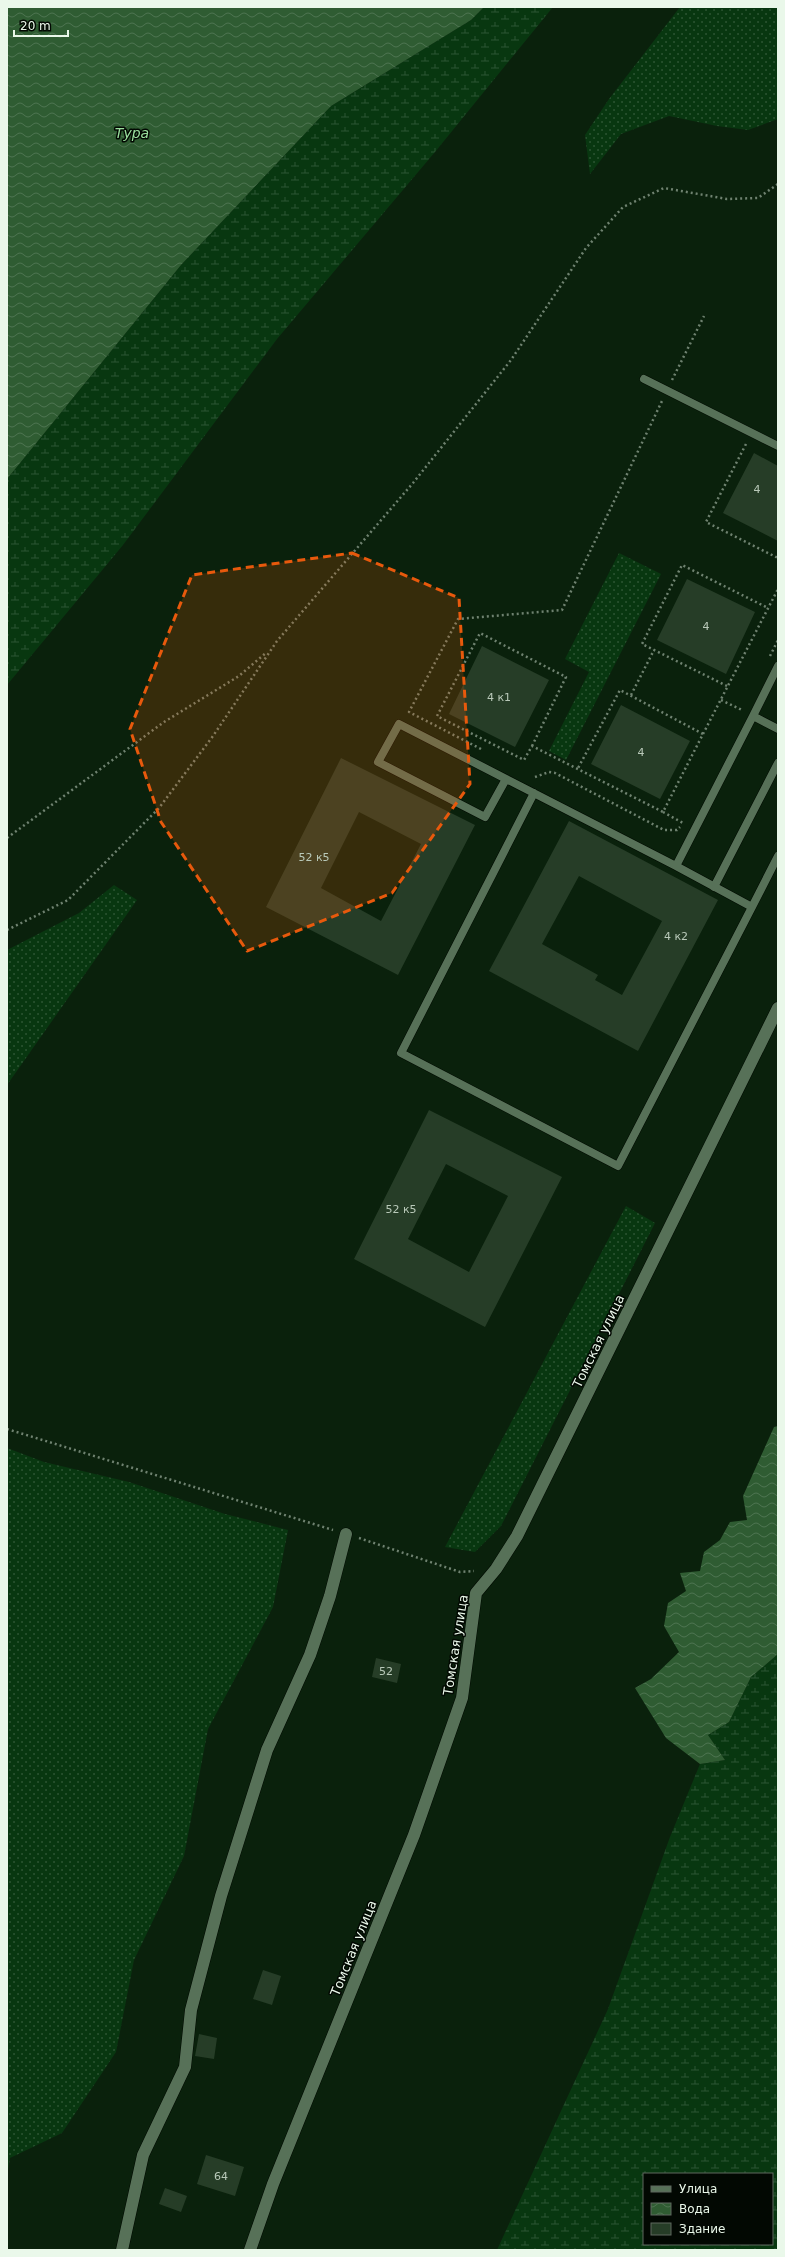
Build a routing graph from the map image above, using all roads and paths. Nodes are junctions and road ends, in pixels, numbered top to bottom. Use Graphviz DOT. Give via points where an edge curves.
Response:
graph roads {
  1 [pos="778,184"];
  2 [pos="704,316"];
  3 [pos="644,379"];
  4 [pos="667,390"];
  5 [pos="778,446"];
  6 [pos="752,448"];
  7 [pos="778,558"];
  8 [pos="778,589"];
  9 [pos="768,608"];
  10 [pos="778,640"];
  11 [pos="271,650"];
  12 [pos="654,650"];
  13 [pos="767,661"];
  14 [pos="778,666"];
  15 [pos="727,686"];
  16 [pos="631,695"];
  17 [pos="721,700"];
  18 [pos="746,703"];
  19 [pos="742,710"];
  20 [pos="753,716"];
  21 [pos="738,717"];
  22 [pos="778,729"];
  23 [pos="703,734"];
  24 [pos="532,746"];
  25 [pos="486,752"];
  26 [pos="778,763"];
  27 [pos="577,770"];
  28 [pos="529,774"];
  29 [pos="506,780"];
  30 [pos="534,794"];
  31 [pos="662,812"];
  32 [pos="687,816"];
  33 [pos="683,823"];
  34 [pos="695,829"];
  35 [pos="7,838"];
  36 [pos="778,856"];
  37 [pos="676,866"];
  38 [pos="714,887"];
  39 [pos="752,907"];
  40 [pos="7,930"];
  41 [pos="778,1008"];
  42 [pos="7,1428"];
  43 [pos="346,1534"];
  44 [pos="496,1569"];
  45 [pos="122,2250"];
  46 [pos="250,2250"];
  1 -- 11 [label="path" via="758,198 727,199 664,188 623,207 586,248 511,360 413,483"];
  2 -- 4 [label="path"];
  3 -- 4 [label="lane"];
  4 -- 5 [label="lane"];
  4 -- 25 [label="path" via="562,610 458,618 409,712"];
  6 -- 7 [label="path" via="746,444 706,522"];
  8 -- 9 [label="path"];
  9 -- 12 [label="path" via="682,565 642,644"];
  9 -- 15 [label="path"];
  10 -- 13 [label="path"];
  11 -- 35 [label="path" via="239,676 164,722"];
  11 -- 40 [label="path" via="213,736 159,808 68,900"];
  12 -- 15 [label="path"];
  12 -- 16 [label="path"];
  14 -- 20 [label="lane"];
  15 -- 17 [label="path"];
  16 -- 23 [label="path"];
  16 -- 27 [label="path" via="620,690"];
  17 -- 19 [label="path"];
  17 -- 23 [label="path"];
  18 -- 19 [label="path"];
  19 -- 20 [label="path"];
  19 -- 21 [label="path"];
  20 -- 22 [label="lane"];
  20 -- 34 [label="lane"];
  23 -- 31 [label="path"];
  24 -- 24 [label="path" via="524,760 437,716 480,634 566,677"];
  24 -- 27 [label="path"];
  26 -- 38 [label="lane"];
  27 -- 31 [label="path"];
  28 -- 33 [label="path" via="536,778 549,772 555,773 664,830 677,830"];
  29 -- 29 [label="lane" via="485,817 378,762 399,724"];
  29 -- 30 [label="lane"];
  30 -- 37 [label="lane"];
  30 -- 39 [label="lane" via="401,1053 618,1166"];
  31 -- 33 [label="path"];
  32 -- 33 [label="path"];
  33 -- 34 [label="path"];
  34 -- 37 [label="lane"];
  36 -- 39 [label="lane"];
  37 -- 38 [label="lane"];
  38 -- 39 [label="lane"];
  41 -- 44 [label="street, Томская улица" via="517,1536"];
  42 -- 43 [label="path"];
  43 -- 44 [label="path" via="460,1572"];
  43 -- 45 [label="street" via="330,1596 310,1655 267,1750 222,1896 191,2010 185,2067 143,2155"];
  44 -- 46 [label="street, Томская улица" via="476,1593 462,1698 414,1835 273,2184"];
}
